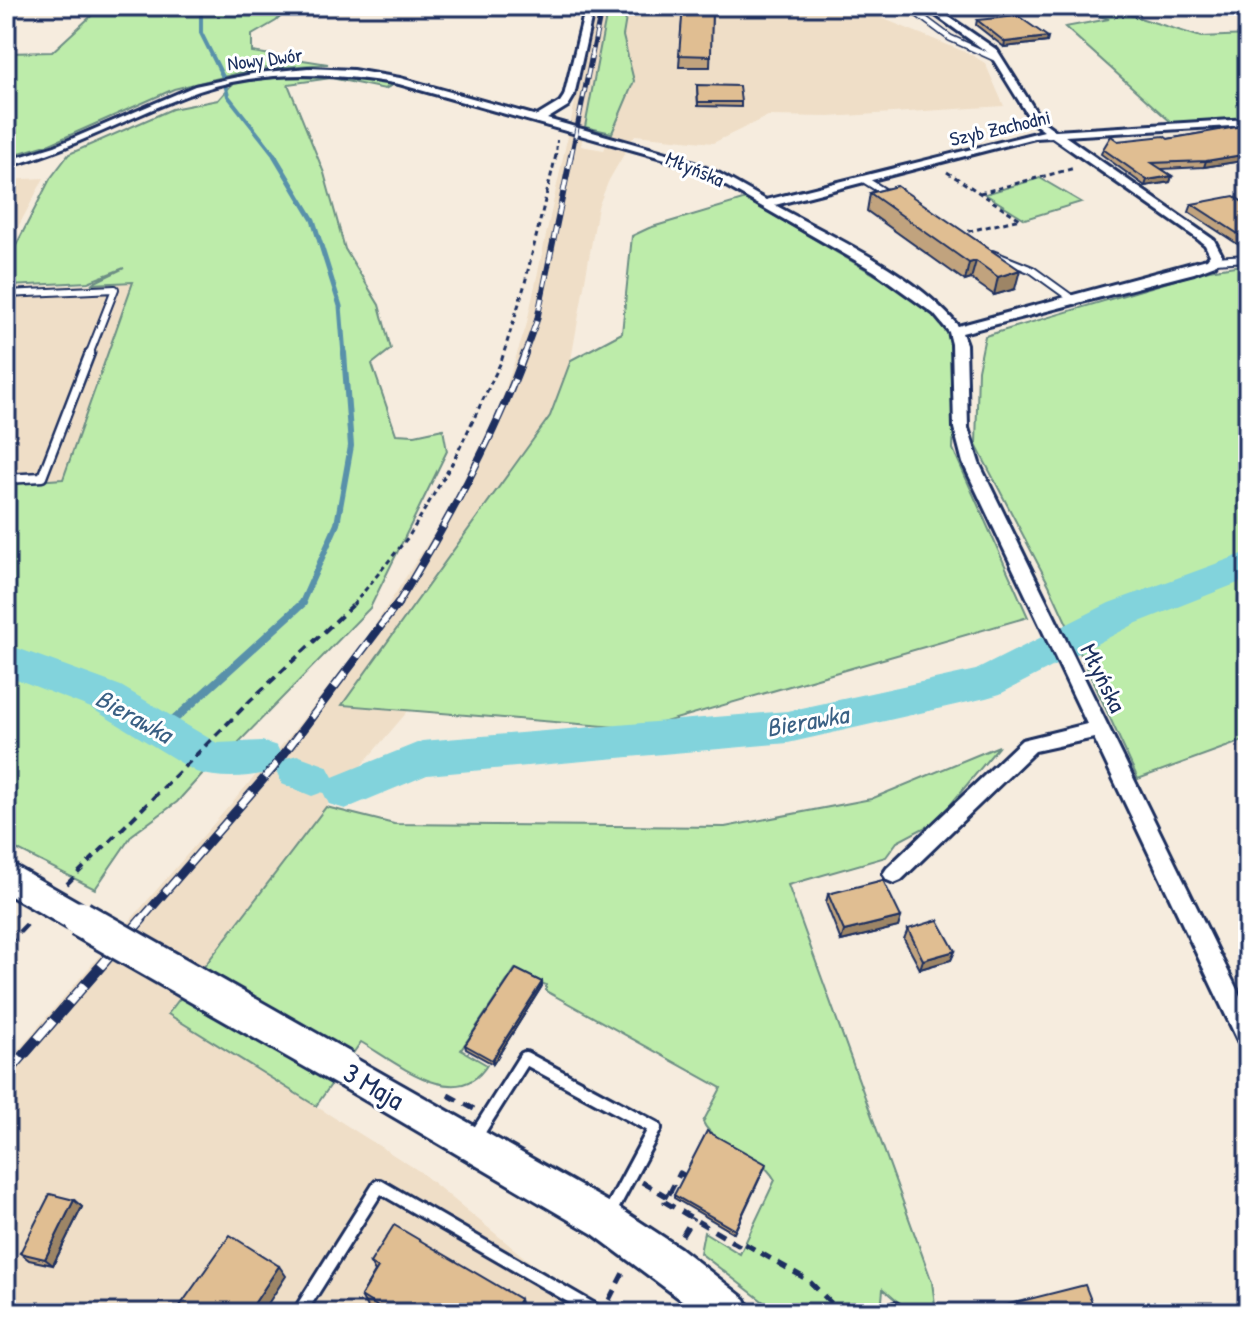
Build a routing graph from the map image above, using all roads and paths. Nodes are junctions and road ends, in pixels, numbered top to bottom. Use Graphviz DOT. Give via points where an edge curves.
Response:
graph roads {
  1 [pos="590,6"];
  2 [pos="907,6"];
  3 [pos="927,6"];
  4 [pos="999,60"];
  5 [pos="538,120"];
  6 [pos="1248,122"];
  7 [pos="559,126"];
  8 [pos="1051,133"];
  9 [pos="931,162"];
  10 [pos="6,164"];
  11 [pos="1075,167"];
  12 [pos="865,180"];
  13 [pos="980,193"];
  14 [pos="903,200"];
  15 [pos="764,204"];
  16 [pos="956,235"];
  17 [pos="1248,258"];
  18 [pos="1214,260"];
  19 [pos="6,294"];
  20 [pos="1075,301"];
  21 [pos="955,331"];
  22 [pos="6,479"];
  23 [pos="1099,729"];
  24 [pos="88,864"];
  25 [pos="894,874"];
  26 [pos="6,877"];
  27 [pos="1248,1037"];
  28 [pos="472,1142"];
  29 [pos="630,1175"];
  30 [pos="685,1177"];
  31 [pos="668,1197"];
  32 [pos="693,1218"];
  33 [pos="606,1221"];
  34 [pos="679,1241"];
  35 [pos="627,1263"];
  36 [pos="299,1313"];
  37 [pos="601,1313"];
  38 [pos="731,1313"];
  39 [pos="841,1313"];
  1 -- 5 [label="street" via="569,96"];
  2 -- 4 [label="lane" via="948,37"];
  3 -- 4 [label="street" via="986,45"];
  4 -- 8 [label="street" via="1031,116"];
  5 -- 7 [label="street, Młyńska"];
  5 -- 10 [label="street, Nowy Dwór" via="387,78 292,72 191,91 59,148"];
  6 -- 8 [label="street, Szyb Zachodni"];
  7 -- 15 [label="street, Młyńska" via="691,164"];
  7 -- 24 [label="path" via="524,287 501,362 409,536 362,596"];
  8 -- 9 [label="street, Szyb Zachodni"];
  8 -- 18 [label="street" via="1206,239 1215,251"];
  9 -- 12 [label="street, Szyb Zachodni"];
  9 -- 13 [label="path"];
  11 -- 13 [label="path"];
  12 -- 14 [label="lane"];
  12 -- 15 [label="street, Szyb Zachodni"];
  13 -- 16 [label="path" via="1020,219"];
  15 -- 21 [label="street, Młyńska" via="913,290"];
  16 -- 20 [label="lane" via="1032,270"];
  17 -- 18 [label="lane"];
  18 -- 20 [label="street"];
  19 -- 22 [label="lane" via="115,289 42,477"];
  20 -- 21 [label="street"];
  21 -- 23 [label="street, Młyńska" via="964,443"];
  23 -- 25 [label="street" via="1029,745"];
  23 -- 27 [label="street, Młyńska"];
  26 -- 28 [label="main road, 3 Maja, bridge"];
  28 -- 29 [label="lane" via="525,1058 655,1128"];
  28 -- 33 [label="main road, 3 Maja"];
  29 -- 31 [label="path"];
  29 -- 33 [label="lane"];
  30 -- 31 [label="path" via="680,1173"];
  31 -- 32 [label="path" via="665,1202"];
  32 -- 34 [label="path"];
  32 -- 39 [label="path" via="738,1245 740,1241 781,1262"];
  33 -- 38 [label="main road, 3 Maja"];
  35 -- 37 [label="path"];
  36 -- 37 [label="lane" via="379,1186"];
}
